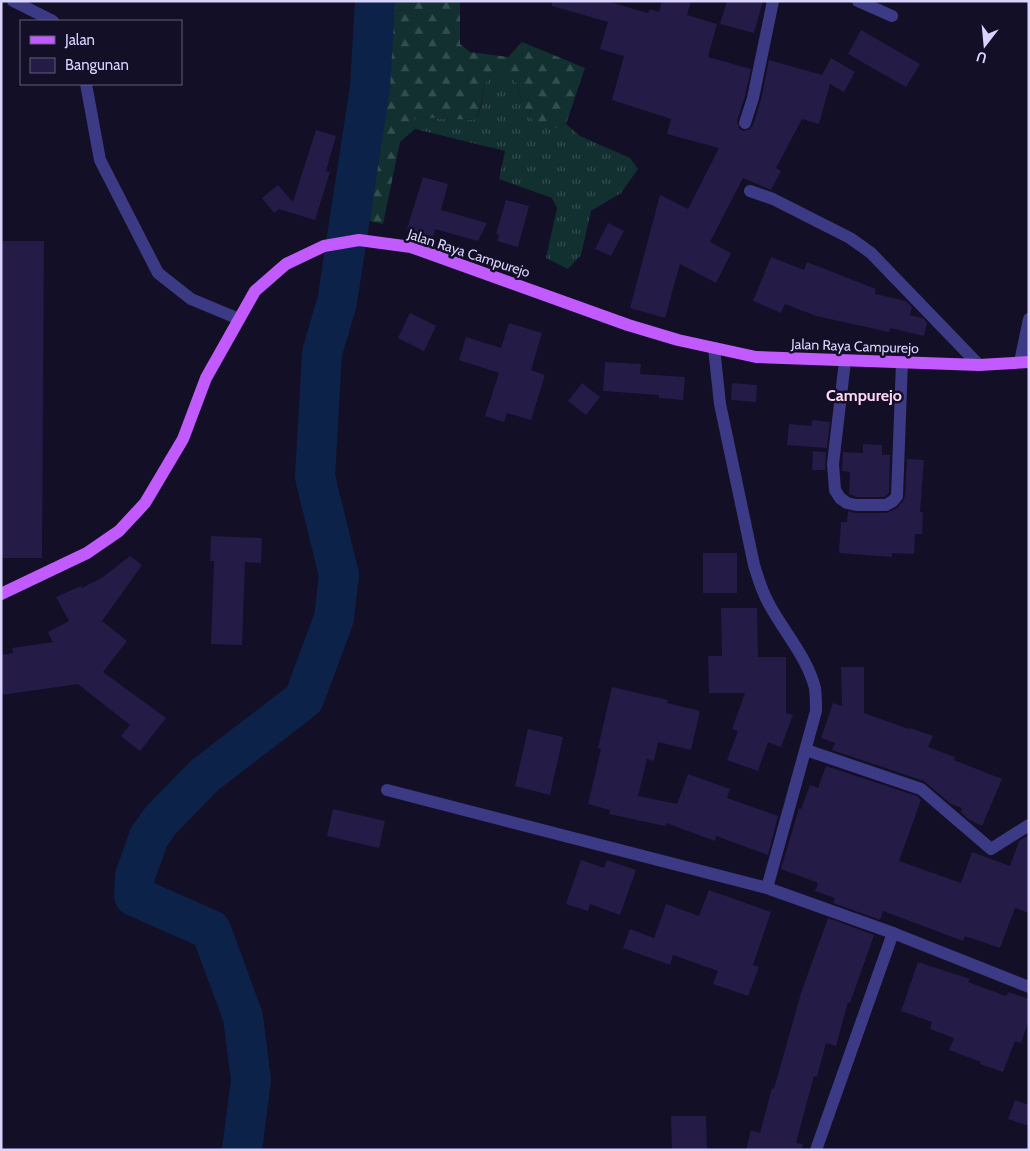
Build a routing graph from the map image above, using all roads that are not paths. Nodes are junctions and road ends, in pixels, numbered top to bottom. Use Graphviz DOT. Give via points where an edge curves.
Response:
graph roads {
  1 [pos="13,1"];
  2 [pos="773,1"];
  3 [pos="858,1"];
  4 [pos="892,16"];
  5 [pos="51,20"];
  6 [pos="86,85"];
  7 [pos="745,123"];
  8 [pos="750,190"];
  9 [pos="239,319"];
  10 [pos="1029,319"];
  11 [pos="714,348"];
  12 [pos="845,361"];
  13 [pos="902,362"];
  14 [pos="1024,362"];
  15 [pos="979,365"];
  16 [pos="1,594"];
  17 [pos="806,750"];
  18 [pos="387,790"];
  19 [pos="1029,825"];
  20 [pos="767,888"];
  21 [pos="893,933"];
  22 [pos="1029,986"];
  23 [pos="816,1150"];
  1 -- 5 [label="street"];
  2 -- 7 [label="street"];
  3 -- 4 [label="street"];
  6 -- 9 [label="street" via="100,160 158,273 191,299"];
  8 -- 15 [label="street" via="850,238 871,253"];
  9 -- 11 [label="main road, Jalan Raya Campurejo" via="255,291 286,264 324,246 359,240 410,247 628,325"];
  9 -- 16 [label="main road, Jalan Raya Campurejo" via="206,378 183,439 145,503 119,531 87,553"];
  10 -- 14 [label="street"];
  11 -- 12 [label="main road, Jalan Raya Campurejo" via="756,357"];
  11 -- 17 [label="street" via="720,404 754,565 761,588 810,674 815,690 816,711"];
  12 -- 13 [label="main road, Jalan Raya Campurejo"];
  12 -- 13 [label="street" via="833,464 834,490 847,503 856,505 886,505 897,496"];
  13 -- 15 [label="main road, Jalan Raya Campurejo"];
  14 -- 15 [label="main road, Jalan Raya Campurejo"];
  17 -- 19 [label="street" via="921,789 991,849"];
  17 -- 20 [label="street"];
  18 -- 20 [label="street"];
  20 -- 21 [label="street"];
  21 -- 22 [label="street"];
  21 -- 23 [label="street"];
}
